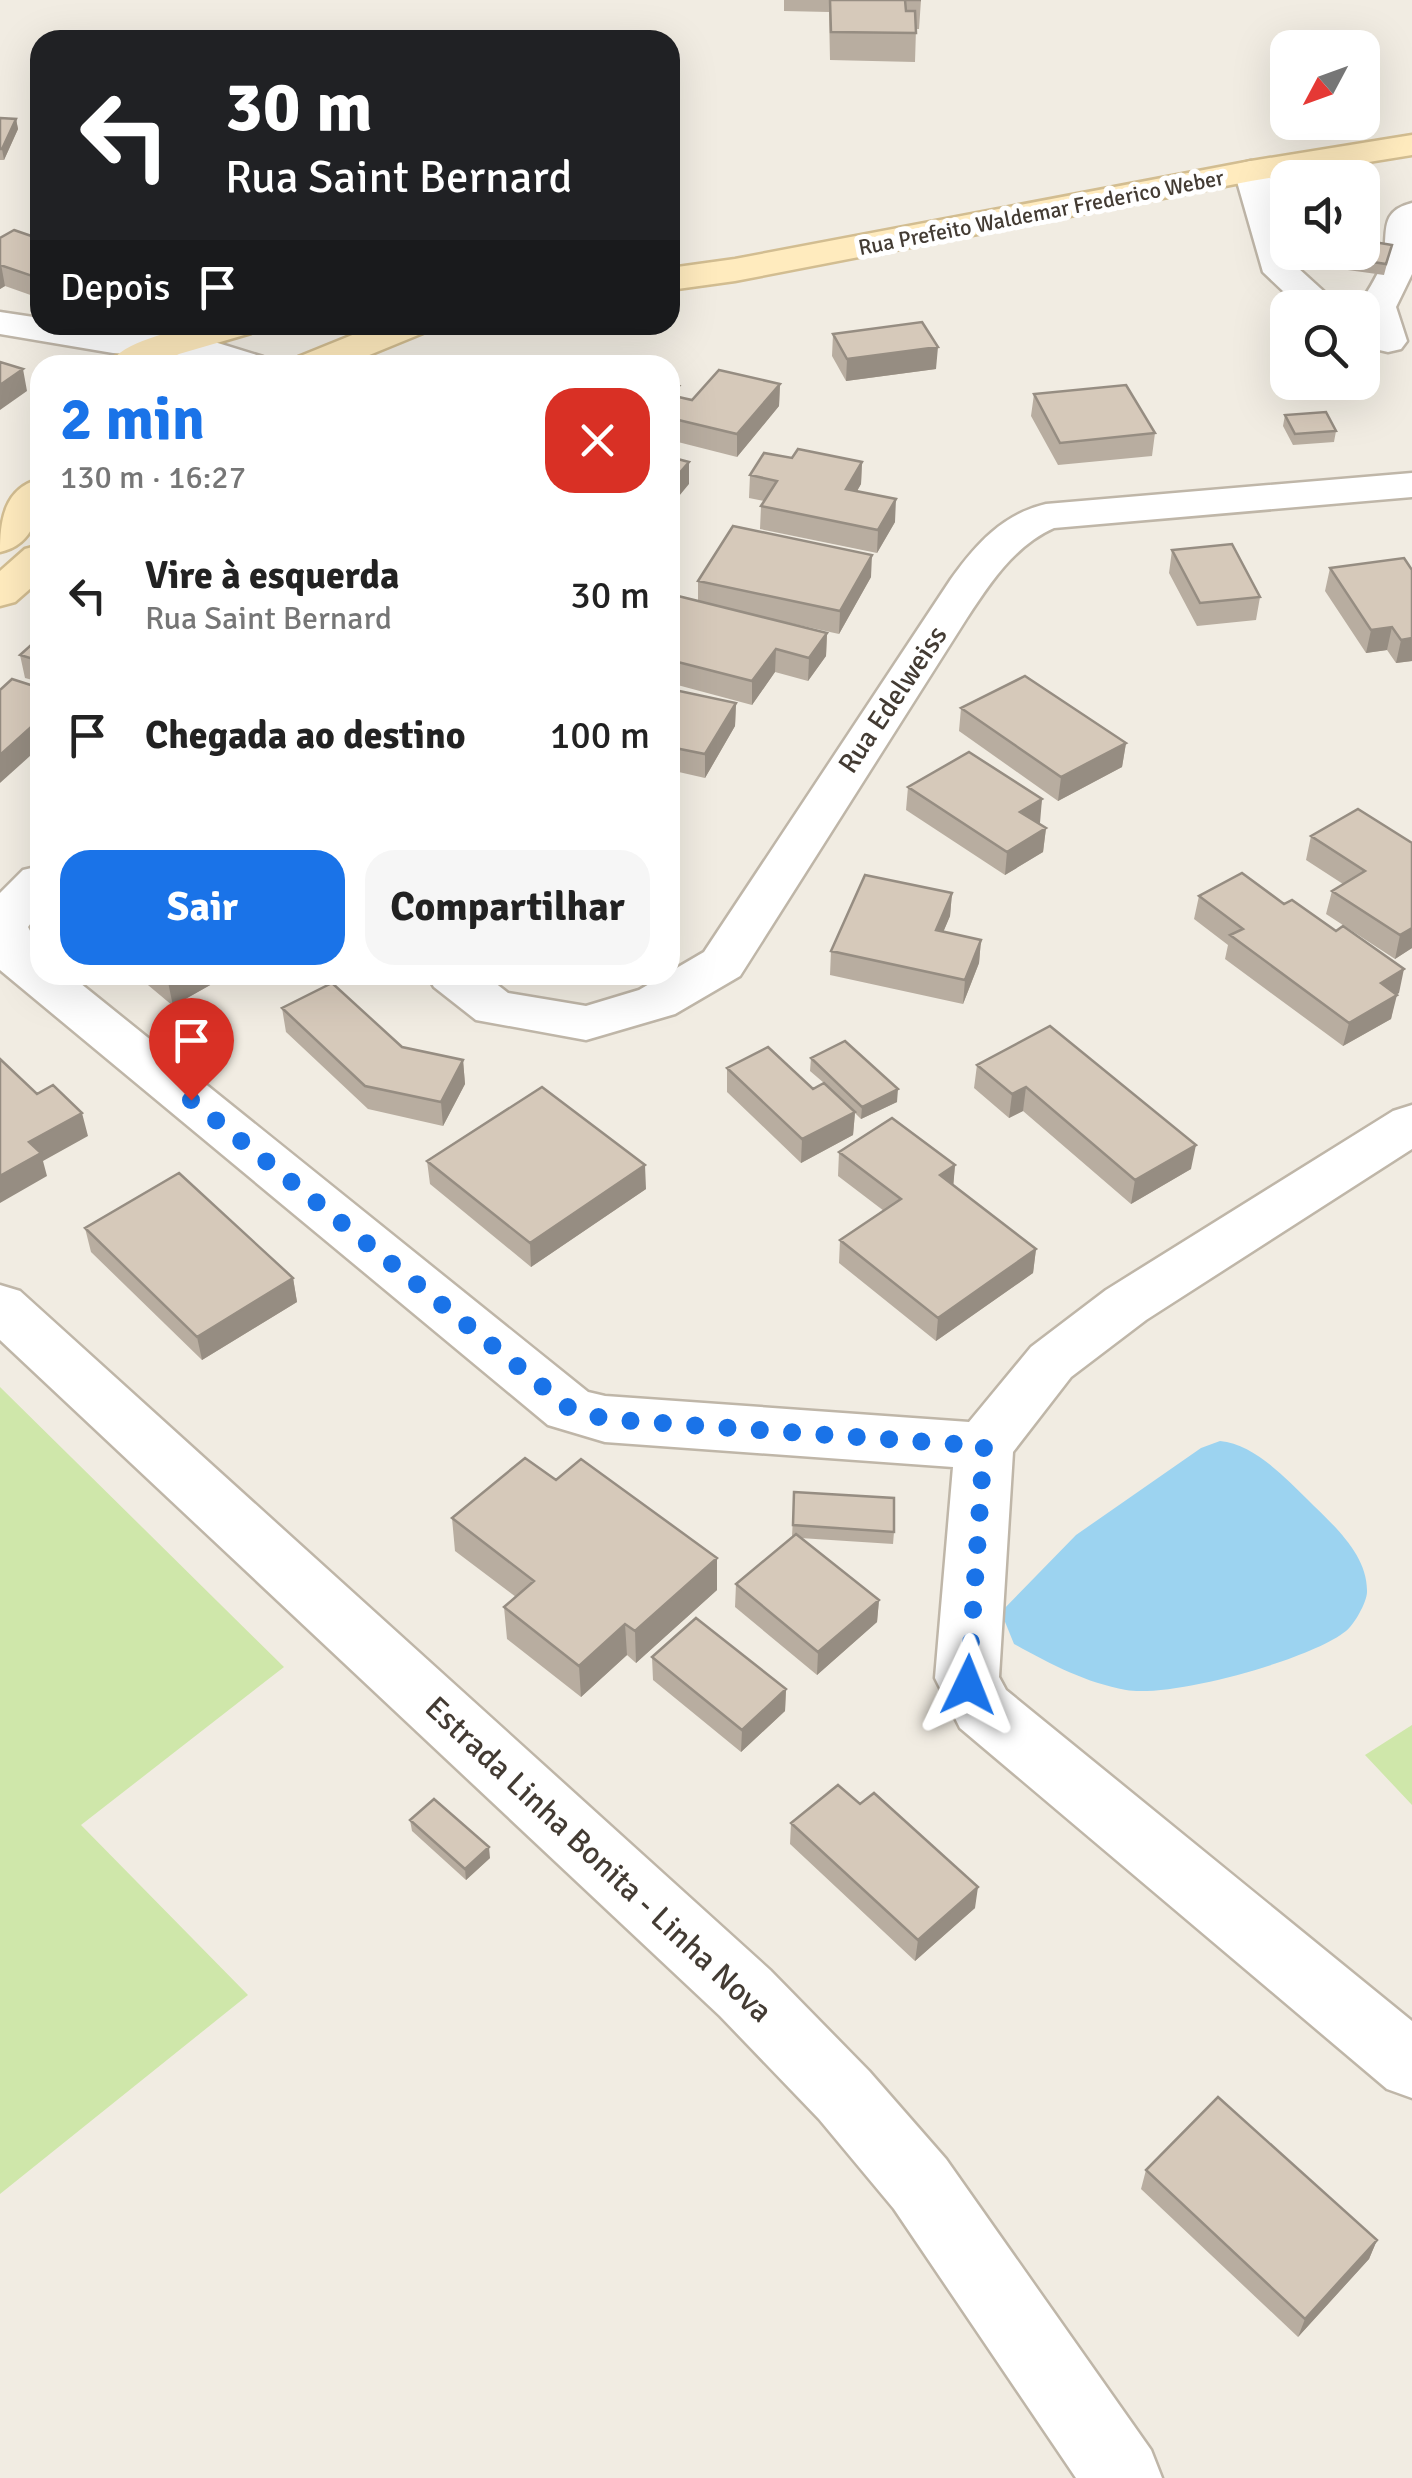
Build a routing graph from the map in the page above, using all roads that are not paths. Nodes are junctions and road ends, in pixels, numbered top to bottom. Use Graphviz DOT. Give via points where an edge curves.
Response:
graph roads {
  1 [pos="1412,145"];
  2 [pos="1266,195"];
  3 [pos="1408,217"];
  4 [pos="1380,219"];
  5 [pos="680,278"];
  6 [pos="1303,290"];
  7 [pos="0,324"];
  8 [pos="30,329"];
  9 [pos="69,335"];
  10 [pos="204,335"];
  11 [pos="386,335"];
  12 [pos="1388,341"];
  13 [pos="0,342"];
  14 [pos="166,346"];
  15 [pos="148,355"];
  16 [pos="219,355"];
  17 [pos="336,355"];
  18 [pos="30,360"];
  19 [pos="1412,484"];
  20 [pos="30,503"];
  21 [pos="0,540"];
  22 [pos="30,567"];
  23 [pos="0,593"];
  24 [pos="30,892"];
  25 [pos="30,968"];
  26 [pos="51,985"];
  27 [pos="465,985"];
  28 [pos="1412,1124"];
  29 [pos="0,1306"];
  30 [pos="984,1446"];
  31 [pos="1412,2066"];
  32 [pos="1123,2478"];
  1 -- 2 [label="main road, Rua Prefeito Waldemar Frederico Weber"];
  2 -- 5 [label="main road, Rua Prefeito Waldemar Frederico Weber"];
  2 -- 6 [label="street" via="1282,272"];
  3 -- 4 [label="street"];
  3 -- 12 [label="street" via="1400,262 1377,306"];
  7 -- 8 [label="street"];
  9 -- 14 [label="street"];
  10 -- 14 [label="main road"];
  11 -- 17 [label="main road"];
  13 -- 18 [label="street"];
  14 -- 15 [label="main road"];
  14 -- 16 [label="street"];
  19 -- 27 [label="street, Rua Edelweiss" via="1046,516 1024,524 953,607 722,964 657,1002 586,1023 494,1008"];
  20 -- 21 [label="main road"];
  22 -- 23 [label="main road"];
  24 -- 25 [label="street" via="3,928 15,956"];
  26 -- 30 [label="street" via="569,1408 605,1419"];
  28 -- 30 [label="street" via="1126,1305 1051,1362"];
  29 -- 32 [label="street, Estrada Linha Bonita - Linha Nova" via="745,1993 844,2095 920,2184"];
  30 -- 31 [label="street" via="968,1678 976,1701"];
}
